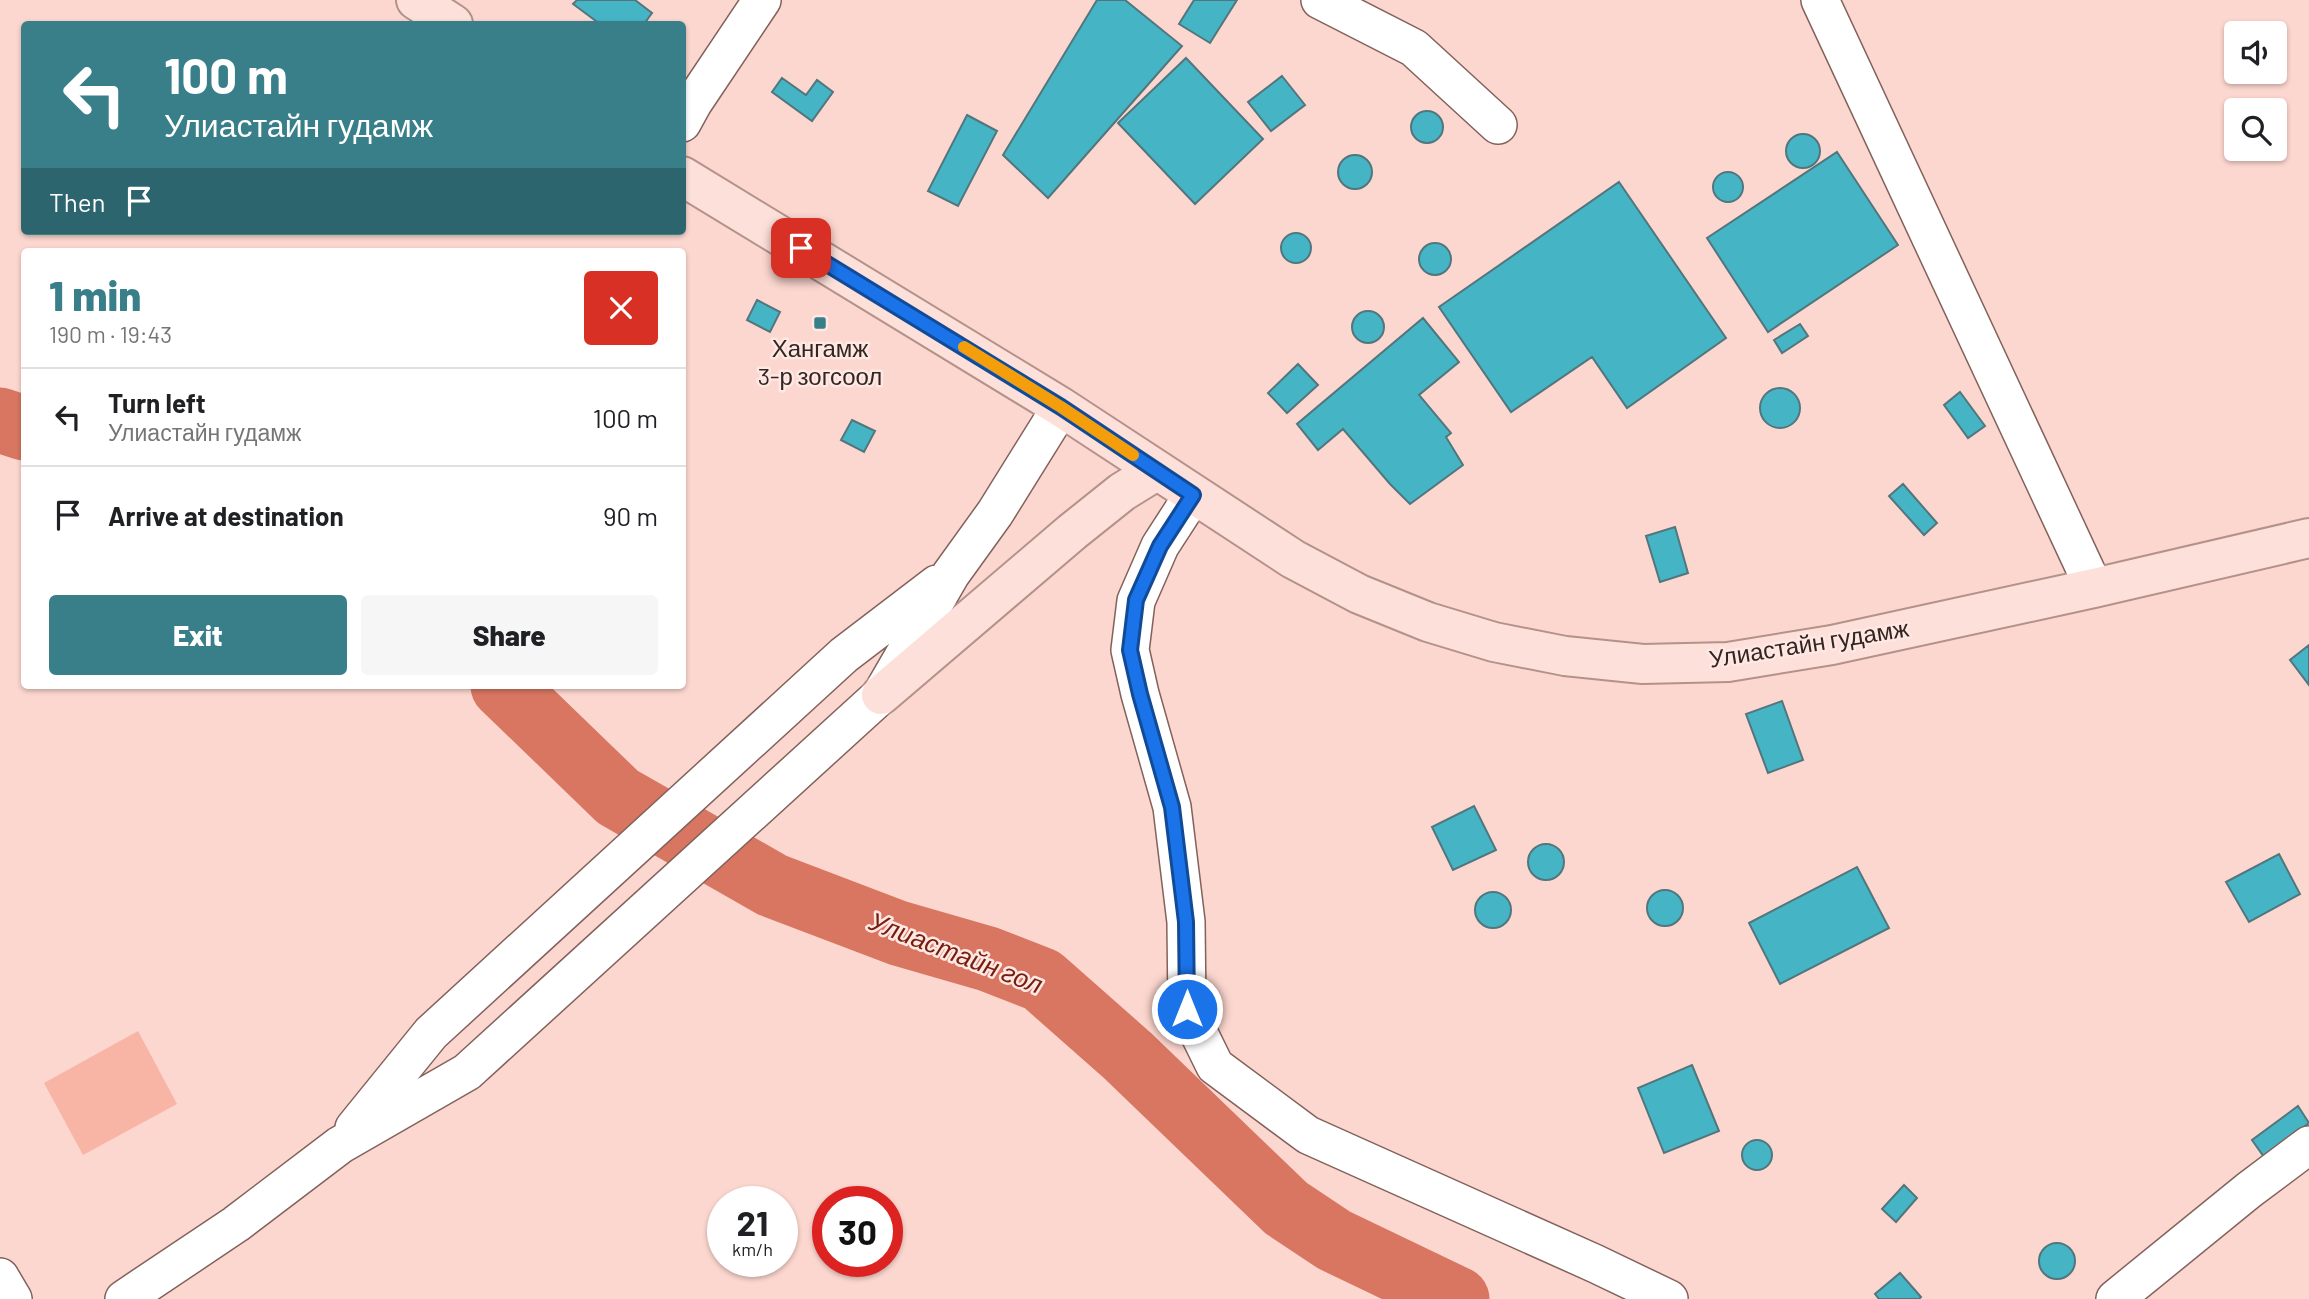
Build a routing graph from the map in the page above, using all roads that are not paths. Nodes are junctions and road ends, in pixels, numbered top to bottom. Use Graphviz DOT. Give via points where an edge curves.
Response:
graph roads {
  1 [pos="416,0"];
  2 [pos="762,0"];
  3 [pos="1320,0"];
  4 [pos="1820,0"];
  5 [pos="448,21"];
  6 [pos="686,116"];
  7 [pos="1498,125"];
  8 [pos="686,178"];
  9 [pos="1061,407"];
  10 [pos="1156,471"];
  11 [pos="1193,495"];
  12 [pos="2309,538"];
  13 [pos="951,574"];
  14 [pos="2094,588"];
  15 [pos="881,695"];
  16 [pos="340,1145"];
  17 [pos="2309,1145"];
  18 [pos="0,1277"];
  19 [pos="13,1299"];
  20 [pos="124,1299"];
  21 [pos="1669,1299"];
  22 [pos="2115,1299"];
  1 -- 5 [label="main road"];
  2 -- 6 [label="street"];
  3 -- 7 [label="street" via="1414,48"];
  4 -- 14 [label="street"];
  8 -- 9 [label="main road, Улиастайн гудамж"];
  9 -- 10 [label="main road, Улиастайн гудамж"];
  9 -- 13 [label="street"];
  10 -- 11 [label="main road, Улиастайн гудамж"];
  10 -- 15 [label="main road" via="1072,532"];
  11 -- 14 [label="main road, Улиастайн гудамж" via="1293,559 1359,594 1493,642 1565,656 1643,664 1728,662 1832,645"];
  11 -- 21 [label="street" via="1160,546 1136,600 1130,650 1172,807 1186,922 1187,1009 1215,1066 1308,1135"];
  12 -- 14 [label="main road, Улиастайн гудамж"];
  13 -- 15 [label="street"];
  13 -- 16 [label="street" via="844,655 431,1032"];
  15 -- 16 [label="street" via="467,1072"];
  16 -- 20 [label="street" via="236,1224"];
  17 -- 22 [label="street"];
  18 -- 19 [label="street"];
}
